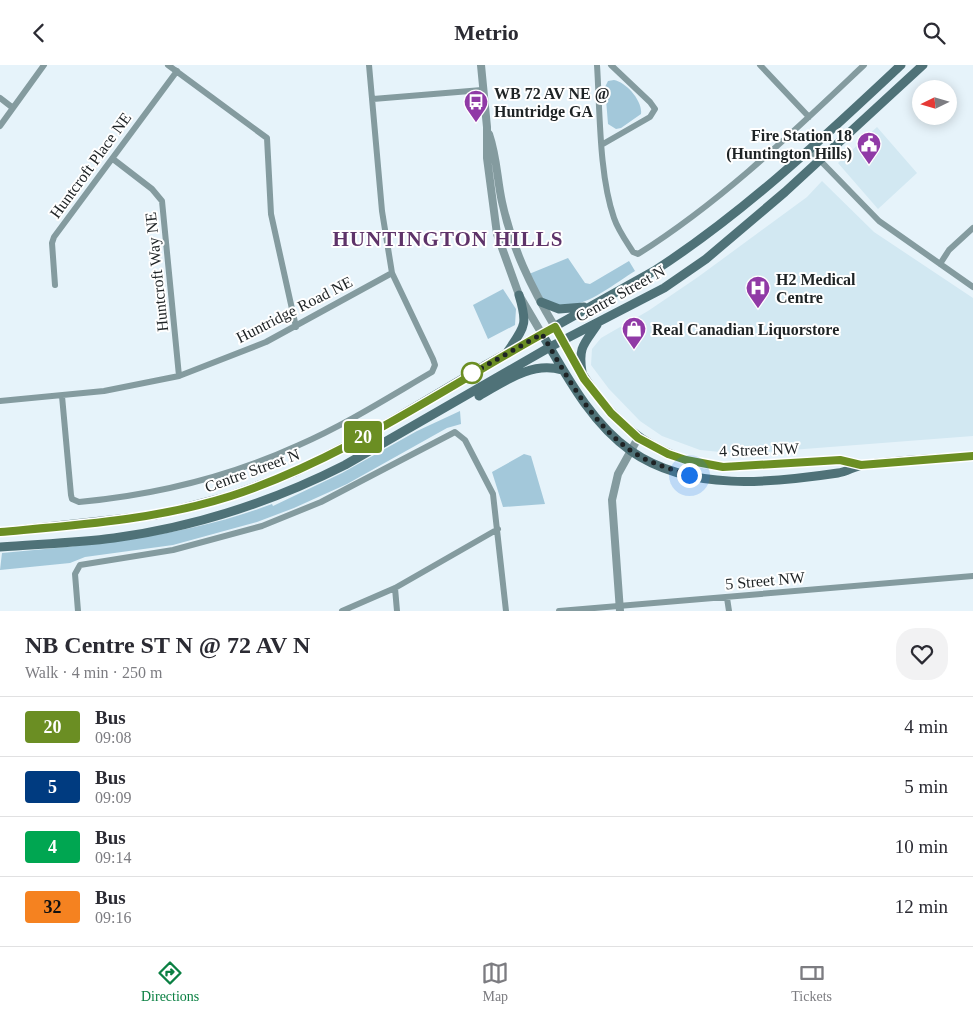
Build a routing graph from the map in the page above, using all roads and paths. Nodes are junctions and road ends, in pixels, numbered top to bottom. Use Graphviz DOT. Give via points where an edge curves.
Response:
graph roads {
  1 [pos="44,65"];
  2 [pos="168,65"];
  3 [pos="369,65"];
  4 [pos="481,65"];
  5 [pos="597,65"];
  6 [pos="610,65"];
  7 [pos="760,65"];
  8 [pos="864,65"];
  9 [pos="901,65"];
  10 [pos="922,65"];
  11 [pos="176,71"];
  12 [pos="482,90"];
  13 [pos="0,98"];
  14 [pos="373,99"];
  15 [pos="13,107"];
  16 [pos="809,117"];
  17 [pos="0,126"];
  18 [pos="487,127"];
  19 [pos="603,144"];
  20 [pos="810,149"];
  21 [pos="113,159"];
  22 [pos="820,161"];
  23 [pos="973,228"];
  24 [pos="940,264"];
  25 [pos="392,273"];
  26 [pos="55,285"];
  27 [pos="973,287"];
  28 [pos="519,295"];
  29 [pos="541,302"];
  30 [pos="589,308"];
  31 [pos="599,322"];
  32 [pos="296,327"];
  33 [pos="555,327"];
  34 [pos="542,334"];
  35 [pos="562,341"];
  36 [pos="550,347"];
  37 [pos="507,353"];
  38 [pos="562,369"];
  39 [pos="179,376"];
  40 [pos="584,379"];
  41 [pos="62,395"];
  42 [pos="0,401"];
  43 [pos="457,402"];
  44 [pos="638,438"];
  45 [pos="630,450"];
  46 [pos="973,456"];
  47 [pos="861,465"];
  48 [pos="498,529"];
  49 [pos="0,532"];
  50 [pos="0,547"];
  51 [pos="973,576"];
  52 [pos="394,588"];
  53 [pos="727,598"];
  54 [pos="620,608"];
  55 [pos="78,611"];
  56 [pos="342,611"];
  57 [pos="397,611"];
  58 [pos="506,611"];
  59 [pos="559,611"];
  60 [pos="729,611"];
  1 -- 15 [label="street"];
  2 -- 11 [label="street"];
  3 -- 14 [label="street"];
  4 -- 12 [label="street"];
  5 -- 19 [label="street"];
  6 -- 19 [label="street" via="655,109 650,117"];
  7 -- 16 [label="street"];
  8 -- 16 [label="street"];
  9 -- 20 [label="main road, Centre Street N"];
  10 -- 22 [label="main road, Centre Street N"];
  11 -- 21 [label="street, Huntcroft Place NE"];
  11 -- 32 [label="street" via="267,138 271,214"];
  12 -- 14 [label="street"];
  12 -- 18 [label="street"];
  13 -- 15 [label="street"];
  14 -- 25 [label="street" via="382,211"];
  15 -- 17 [label="street"];
  16 -- 19 [label="street" via="724,193 638,254 632,252 615,220 606,181"];
  18 -- 28 [label="street" via="487,158 497,234"];
  18 -- 29 [label="street" via="496,155 511,240"];
  20 -- 22 [label="street"];
  20 -- 30 [label="main road, Centre Street N" via="694,245"];
  21 -- 26 [label="street, Huntcroft Place NE" via="52,243"];
  21 -- 39 [label="street, Huntcroft Way NE" via="152,189 162,201"];
  22 -- 24 [label="street" via="880,221"];
  22 -- 31 [label="main road, Centre Street N" via="706,259 664,288"];
  23 -- 24 [label="street" via="949,250"];
  24 -- 27 [label="street"];
  25 -- 32 [label="street, Huntridge Road NE"];
  25 -- 41 [label="street" via="433,359 432,371 338,426 267,459 172,488 76,501 71,495"];
  28 -- 34 [label="street"];
  28 -- 37 [label="main road" via="525,323"];
  29 -- 30 [label="main road" via="559,309"];
  29 -- 33 [label="street"];
  30 -- 33 [label="main road, Centre Street N"];
  31 -- 35 [label="main road, Centre Street N"];
  31 -- 40 [label="main road" via="580,350"];
  32 -- 39 [label="street, Huntridge Road NE" via="266,343"];
  33 -- 34 [label="main road, Centre Street N"];
  33 -- 35 [label="main road, 4 Street NW"];
  34 -- 36 [label="main road, 4 Street NW"];
  34 -- 37 [label="main road, Centre Street N"];
  35 -- 36 [label="main road, Centre Street N"];
  35 -- 40 [label="main road, 4 Street NW"];
  36 -- 38 [label="main road, 4 Street NW"];
  36 -- 43 [label="main road, Centre Street N"];
  37 -- 49 [label="main road, Centre Street N" via="325,458 230,496 156,515"];
  38 -- 43 [label="main road" via="546,366 527,371 473,399"];
  38 -- 45 [label="main road, 4 Street NW" via="603,426"];
  39 -- 41 [label="street, Huntridge Road NE" via="104,391"];
  40 -- 44 [label="main road, 4 Street NW" via="611,413"];
  41 -- 42 [label="street, Huntridge Road NE"];
  43 -- 50 [label="main road, Centre Street N" via="312,482 240,510 167,529 113,538"];
  44 -- 45 [label="street"];
  44 -- 47 [label="main road, 4 Street NW" via="668,454 706,465 740,467 840,460"];
  45 -- 47 [label="main road, 4 Street NW" via="689,475 733,481 840,473"];
  45 -- 54 [label="street" via="618,474 612,499"];
  46 -- 47 [label="main road, 4 Street NW"];
  48 -- 52 [label="street"];
  48 -- 55 [label="street" via="493,494 465,440 455,432 321,502 262,526 183,548 89,563 77,568"];
  48 -- 58 [label="street"];
  51 -- 53 [label="street, 5 Street NW"];
  52 -- 56 [label="street"];
  52 -- 57 [label="street"];
  53 -- 54 [label="street, 5 Street NW"];
  53 -- 60 [label="street"];
  54 -- 59 [label="street, 5 Street NW"];
}
